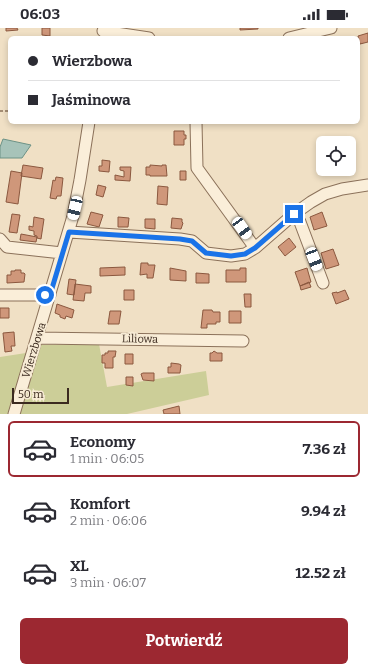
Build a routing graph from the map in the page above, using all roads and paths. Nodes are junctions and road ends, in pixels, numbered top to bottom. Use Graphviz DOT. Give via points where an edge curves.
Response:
graph roads {
  1 [pos="331,28"];
  2 [pos="103,32"];
  3 [pos="147,34"];
  4 [pos="297,36"];
  5 [pos="88,124"];
  6 [pos="196,124"];
  7 [pos="368,185"];
  8 [pos="294,214"];
  9 [pos="69,232"];
  10 [pos="0,239"];
  11 [pos="255,248"];
  12 [pos="62,253"];
  13 [pos="323,283"];
  14 [pos="0,295"];
  15 [pos="50,295"];
  16 [pos="38,338"];
  17 [pos="243,342"];
  18 [pos="14,414"];
  1 -- 4 [label="street"];
  2 -- 3 [label="street"];
  5 -- 9 [label="street, Wierzbowa" via="77,200"];
  6 -- 11 [label="street" via="197,168"];
  7 -- 8 [label="street" via="325,194"];
  8 -- 11 [label="street"];
  8 -- 13 [label="street" via="300,222"];
  9 -- 11 [label="street" via="180,239 192,241 206,253 231,256 245,254"];
  9 -- 12 [label="street, Wierzbowa"];
  10 -- 12 [label="street" via="7,247"];
  12 -- 15 [label="street, Wierzbowa"];
  14 -- 15 [label="street"];
  15 -- 16 [label="street, Wierzbowa"];
  16 -- 17 [label="street, Liliowa"];
  16 -- 18 [label="street, Wierzbowa"];
}
